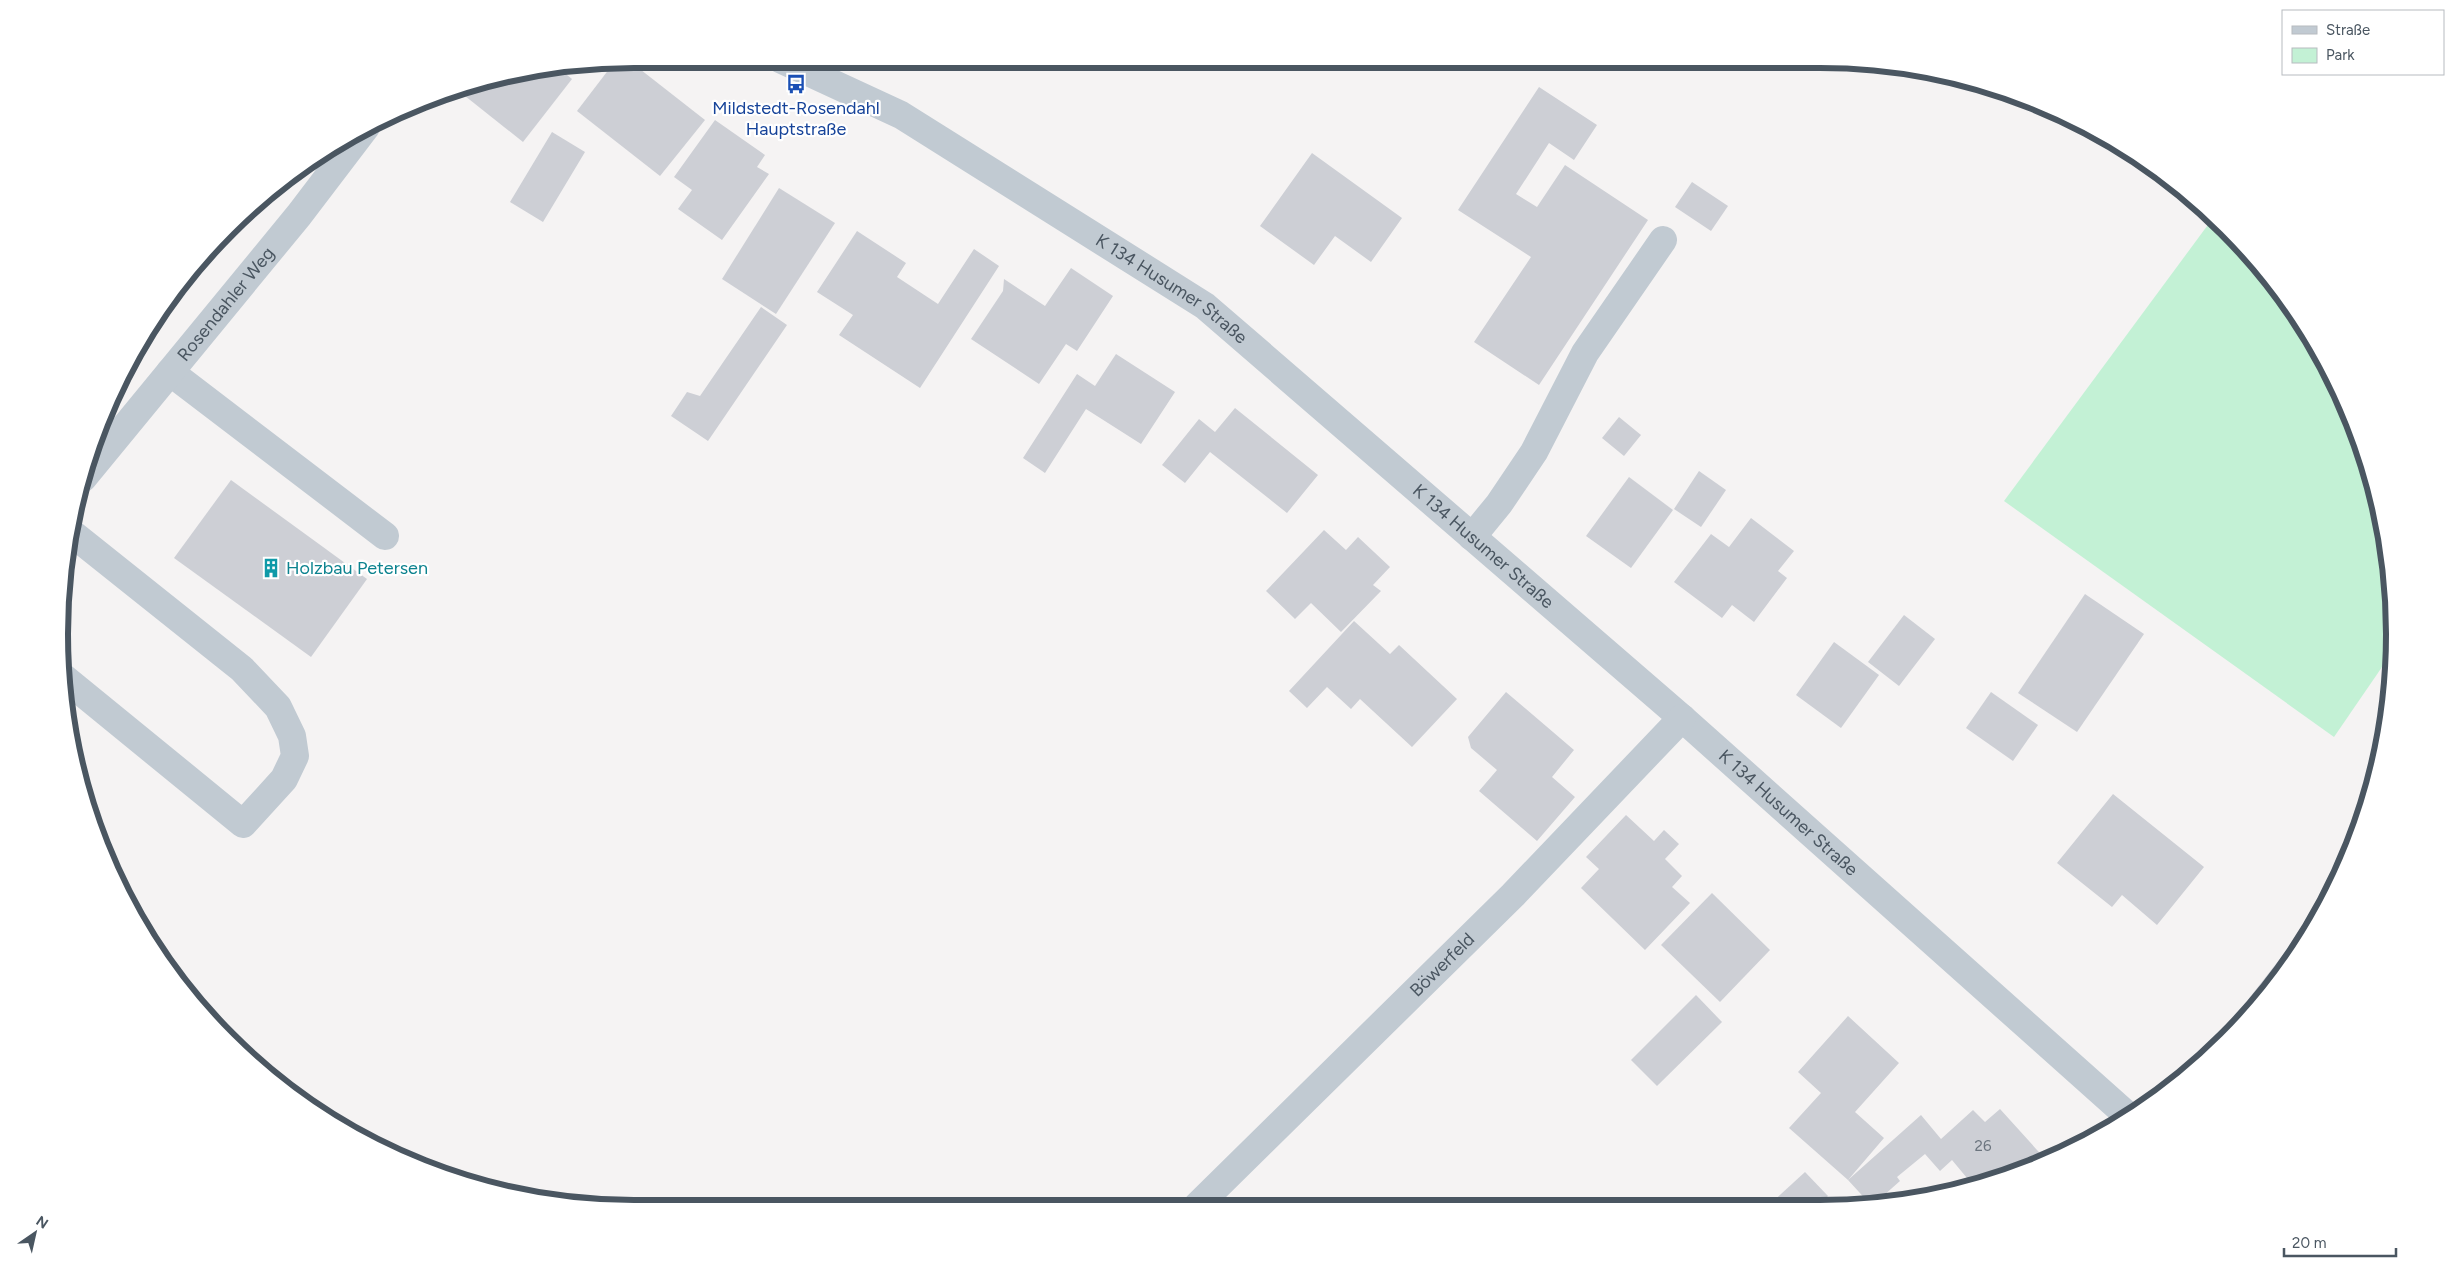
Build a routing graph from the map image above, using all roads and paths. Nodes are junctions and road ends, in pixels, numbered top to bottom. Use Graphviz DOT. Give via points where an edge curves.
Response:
graph roads {
  1 [pos="799,68"];
  2 [pos="356,140"];
  3 [pos="1663,240"];
  4 [pos="170,372"];
  5 [pos="94,465"];
  6 [pos="76,536"];
  7 [pos="386,536"];
  8 [pos="1472,537"];
  9 [pos="70,683"];
  10 [pos="1682,718"];
  11 [pos="2123,1112"];
  12 [pos="1203,1200"];
  1 -- 8 [label="street, K 134 Husumer Straße" via="901,115 1205,306"];
  2 -- 4 [label="street, Rosendahler Weg" via="300,215"];
  3 -- 8 [label="street" via="1585,353 1534,452"];
  4 -- 5 [label="street, Rosendahler Weg"];
  4 -- 7 [label="street"];
  6 -- 9 [label="street" via="242,669 278,707 292,736 295,756 284,779 243,824"];
  8 -- 10 [label="street, K 134 Husumer Straße"];
  10 -- 11 [label="street, K 134 Husumer Straße"];
  10 -- 12 [label="street, Böwerfeld" via="1513,894"];
}
